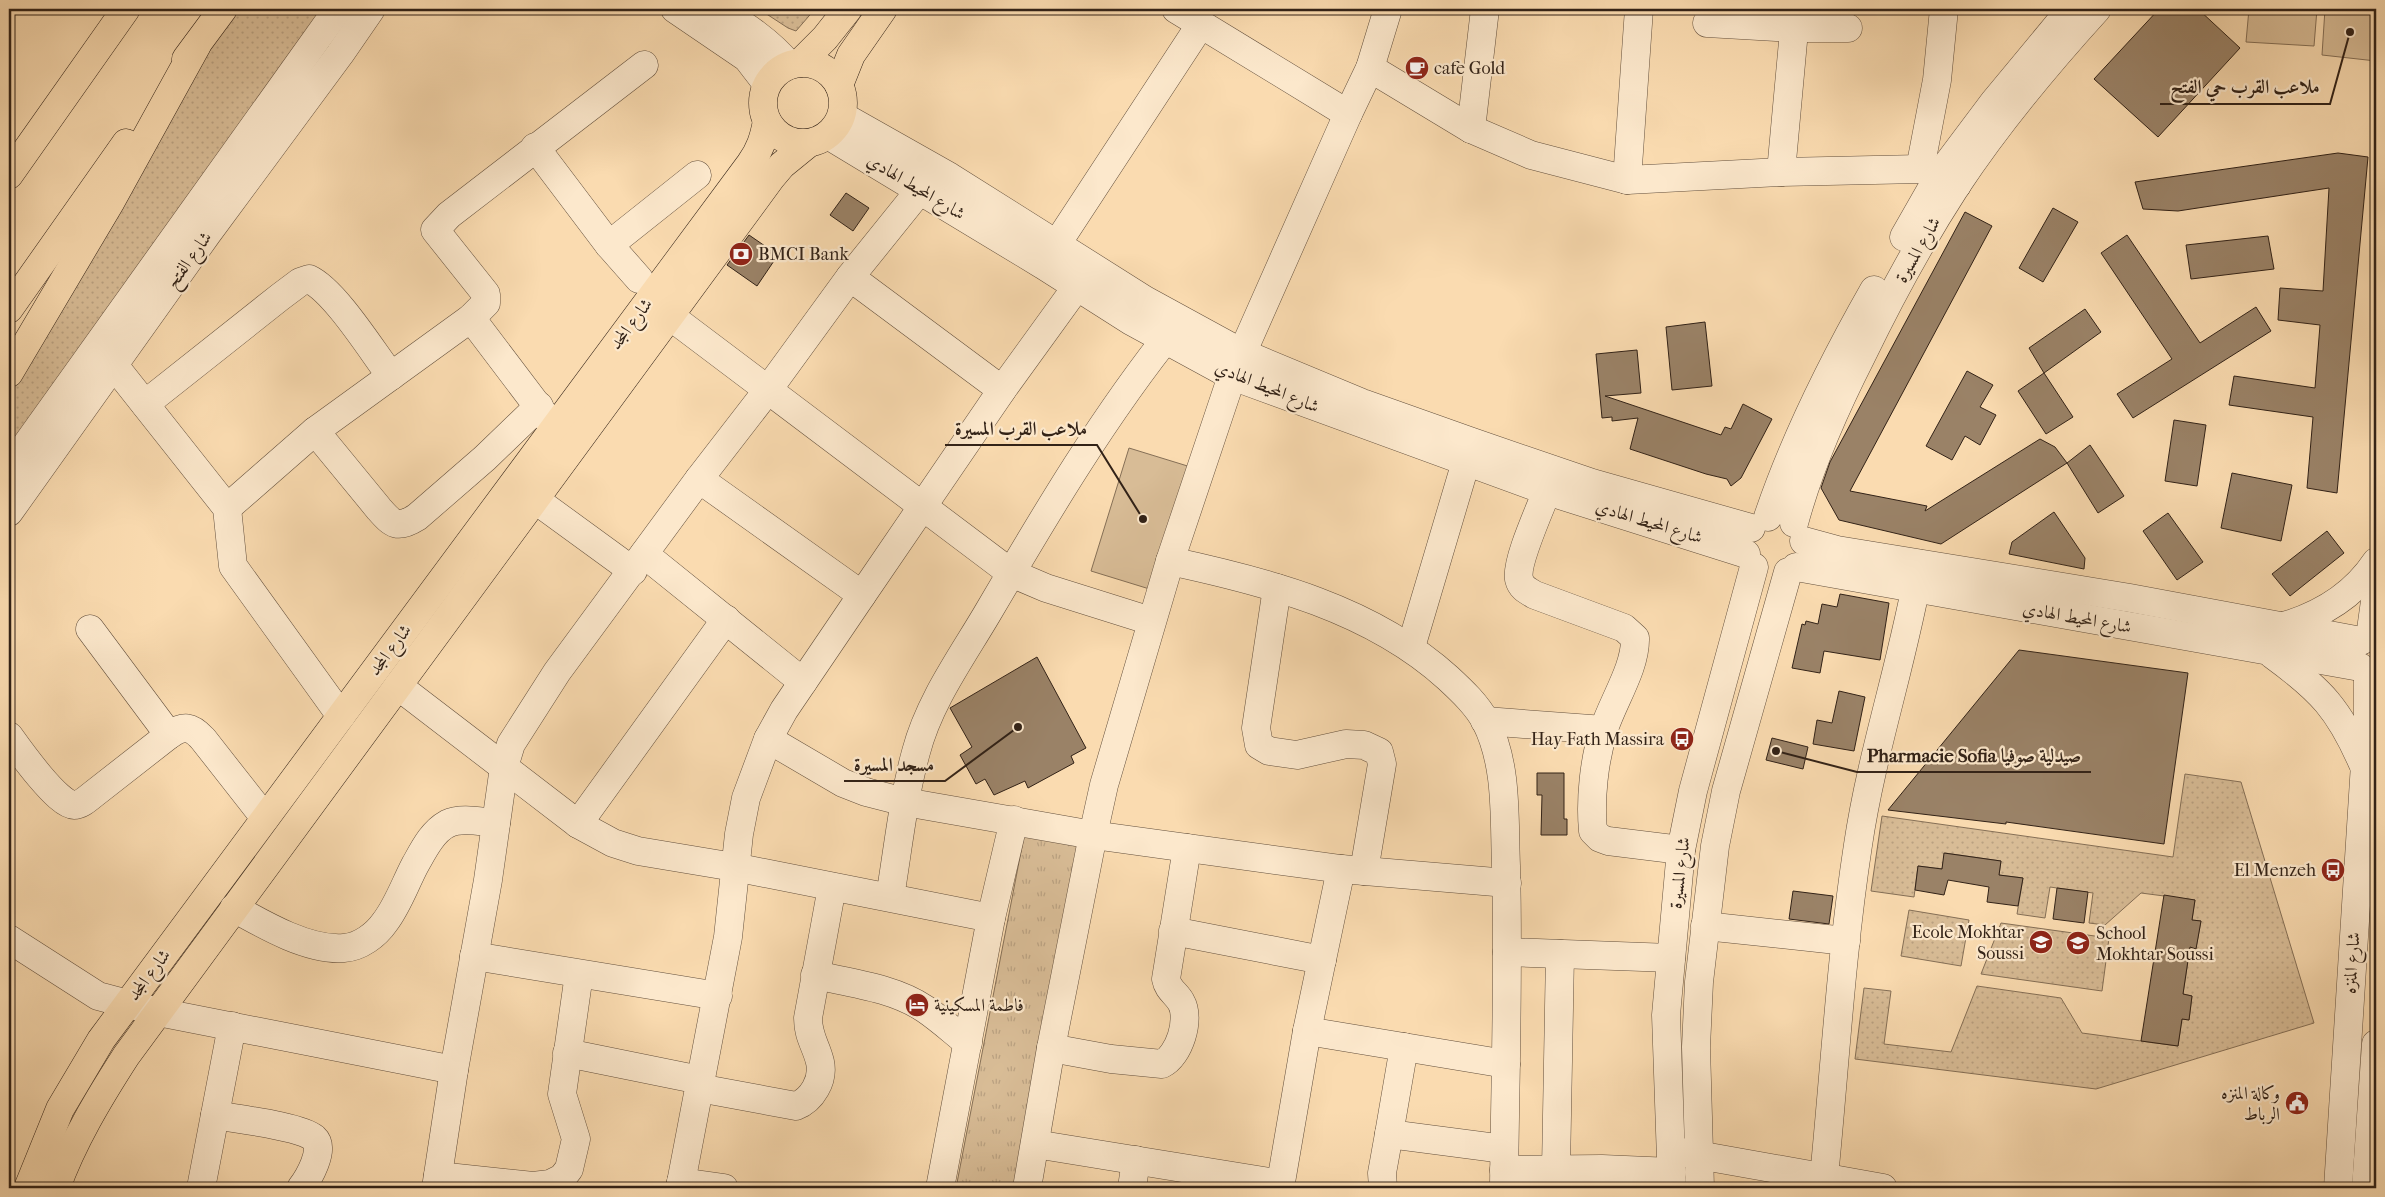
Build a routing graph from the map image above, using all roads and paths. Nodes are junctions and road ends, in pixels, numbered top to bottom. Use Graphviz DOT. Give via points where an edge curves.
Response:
graph roads {
  1 [pos="126,9"];
  2 [pos="223,9"];
  3 [pos="338,9"];
  4 [pos="371,9"];
  5 [pos="675,9"];
  6 [pos="718,9"];
  7 [pos="848,9"];
  8 [pos="883,9"];
  9 [pos="1176,9"];
  10 [pos="1388,9"];
  11 [pos="1485,9"];
  12 [pos="1639,9"];
  13 [pos="1944,9"];
  14 [pos="2077,13"];
  15 [pos="1795,18"];
  16 [pos="1707,23"];
  17 [pos="1201,24"];
  18 [pos="1848,28"];
  19 [pos="197,45"];
  20 [pos="795,64"];
  21 [pos="644,65"];
  22 [pos="1370,68"];
  23 [pos="767,84"];
  24 [pos="839,85"];
  25 [pos="1348,114"];
  26 [pos="767,121"];
  27 [pos="1471,129"];
  28 [pos="826,131"];
  29 [pos="535,147"];
  30 [pos="1782,172"];
  31 [pos="9,175"];
  32 [pos="697,175"];
  33 [pos="1939,176"];
  34 [pos="1627,180"];
  35 [pos="920,190"];
  36 [pos="609,246"];
  37 [pos="1050,254"];
  38 [pos="850,277"];
  39 [pos="1084,277"];
  40 [pos="639,279"];
  41 [pos="9,309"];
  42 [pos="670,316"];
  43 [pos="471,318"];
  44 [pos="1173,330"];
  45 [pos="113,364"];
  46 [pos="1237,364"];
  47 [pos="9,374"];
  48 [pos="391,376"];
  49 [pos="1002,390"];
  50 [pos="767,391"];
  51 [pos="145,404"];
  52 [pos="539,406"];
  53 [pos="554,428"];
  54 [pos="315,431"];
  55 [pos="1469,452"];
  56 [pos="9,469"];
  57 [pos="699,479"];
  58 [pos="1551,480"];
  59 [pos="513,484"];
  60 [pos="534,500"];
  61 [pos="227,508"];
  62 [pos="923,508"];
  63 [pos="9,512"];
  64 [pos="1760,522"];
  65 [pos="1796,551"];
  66 [pos="1750,560"];
  67 [pos="1170,561"];
  68 [pos="2376,562"];
  69 [pos="639,563"];
  70 [pos="1011,573"];
  71 [pos="1918,577"];
  72 [pos="1277,588"];
  73 [pos="2376,594"];
  74 [pos="862,595"];
  75 [pos="726,619"];
  76 [pos="1152,621"];
  77 [pos="2284,626"];
  78 [pos="90,628"];
  79 [pos="1411,647"];
  80 [pos="2270,652"];
  81 [pos="2369,654"];
  82 [pos="803,682"];
  83 [pos="398,686"];
  84 [pos="341,716"];
  85 [pos="1485,721"];
  86 [pos="1604,730"];
  87 [pos="168,735"];
  88 [pos="9,736"];
  89 [pos="768,739"];
  90 [pos="504,767"];
  91 [pos="2364,767"];
  92 [pos="905,802"];
  93 [pos="265,818"];
  94 [pos="1014,820"];
  95 [pos="496,823"];
  96 [pos="578,824"];
  97 [pos="1093,835"];
  98 [pos="1187,848"];
  99 [pos="1681,850"];
  100 [pos="734,867"];
  101 [pos="1352,870"];
  102 [pos="1506,883"];
  103 [pos="832,887"];
  104 [pos="890,898"];
  105 [pos="234,908"];
  106 [pos="991,918"];
  107 [pos="1705,926"];
  108 [pos="1173,931"];
  109 [pos="9,939"];
  110 [pos="1846,941"];
  111 [pos="1507,952"];
  112 [pos="1560,954"];
  113 [pos="474,956"];
  114 [pos="1671,958"];
  115 [pos="1322,960"];
  116 [pos="579,974"];
  117 [pos="815,975"];
  118 [pos="718,996"];
  119 [pos="127,1005"];
  120 [pos="158,1012"];
  121 [pos="232,1026"];
  122 [pos="1307,1031"];
  123 [pos="968,1043"];
  124 [pos="2376,1044"];
  125 [pos="1404,1047"];
  126 [pos="1051,1048"];
  127 [pos="568,1053"];
  128 [pos="1506,1064"];
  129 [pos="454,1070"];
  130 [pos="699,1084"];
  131 [pos="215,1115"];
  132 [pos="1389,1134"];
  133 [pos="1035,1144"];
  134 [pos="1699,1154"];
  135 [pos="1136,1160"];
  136 [pos="1504,1169"];
  137 [pos="1556,1169"];
  138 [pos="1672,1170"];
  139 [pos="1824,1176"];
  140 [pos="1601,1179"];
  141 [pos="437,1182"];
  142 [pos="681,1185"];
  143 [pos="1281,1186"];
  144 [pos="28,1188"];
  145 [pos="56,1188"];
  146 [pos="201,1188"];
  147 [pos="301,1188"];
  148 [pos="724,1188"];
  149 [pos="940,1188"];
  150 [pos="1027,1188"];
  151 [pos="1132,1188"];
  152 [pos="1382,1188"];
  153 [pos="1700,1188"];
  154 [pos="1883,1188"];
  155 [pos="2338,1188"];
  156 [pos="2366,1188"];
  1 -- 31 [label="main road"];
  2 -- 19 [label="main road"];
  3 -- 56 [label="street, شارع الفتح"];
  4 -- 45 [label="street, شارع الفتح"];
  5 -- 23 [label="street" via="747,58"];
  6 -- 20 [label="street"];
  7 -- 20 [label="main road" via="825,38"];
  8 -- 24 [label="main road" via="851,55"];
  9 -- 17 [label="street"];
  10 -- 22 [label="street"];
  11 -- 27 [label="street"];
  12 -- 34 [label="street"];
  13 -- 33 [label="street" via="1937,80"];
  14 -- 33 [label="street, شارع المسيرة" via="1994,102"];
  15 -- 16 [label="street"];
  15 -- 18 [label="street"];
  15 -- 30 [label="street"];
  17 -- 25 [label="street"];
  17 -- 37 [label="street"];
  19 -- 41 [label="main road"];
  19 -- 47 [label="main road" via="111,201"];
  20 -- 23 [label="main road" via="778,72"];
  20 -- 24 [label="main road" via="813,64 826,69"];
  21 -- 29 [label="street"];
  22 -- 25 [label="street"];
  22 -- 27 [label="street"];
  23 -- 26 [label="main road" via="763,109"];
  24 -- 28 [label="main road" via="843,95"];
  25 -- 46 [label="street"];
  26 -- 28 [label="main road" via="774,132 798,144"];
  26 -- 53 [label="main road, شارع المجد" via="759,151 750,164"];
  27 -- 34 [label="street" via="1531,155"];
  28 -- 35 [label="street, شارع المحيط الهادي"];
  28 -- 37 [label="street, شارع المحيط الهادي" via="950,177"];
  28 -- 42 [label="main road, شارع المجد" via="782,165 771,178"];
  29 -- 36 [label="street"];
  29 -- 43 [label="street" via="449,215 436,230 486,294 486,303"];
  30 -- 33 [label="street"];
  30 -- 34 [label="street"];
  32 -- 36 [label="street"];
  33 -- 64 [label="street, شارع المسيرة" via="1817,397"];
  33 -- 65 [label="street, شارع المسيرة" via="1921,243 1832,415 1804,485"];
  35 -- 37 [label="street, شارع المحيط الهادي"];
  35 -- 38 [label="street"];
  36 -- 40 [label="street"];
  37 -- 39 [label="street, شارع المحيط الهادي"];
  38 -- 49 [label="street"];
  38 -- 50 [label="street"];
  39 -- 44 [label="street, شارع المحيط الهادي"];
  39 -- 49 [label="street"];
  42 -- 50 [label="street"];
  42 -- 60 [label="main road, شارع المجد"];
  43 -- 48 [label="street"];
  43 -- 52 [label="street"];
  44 -- 46 [label="street, شارع المحيط الهادي"];
  44 -- 70 [label="street" via="1084,455"];
  45 -- 51 [label="street"];
  45 -- 63 [label="street, شارع الفتح"];
  46 -- 55 [label="street, شارع المحيط الهادي"];
  46 -- 67 [label="street"];
  48 -- 51 [label="street" via="332,297 320,284 309,279 280,297"];
  48 -- 54 [label="street"];
  49 -- 62 [label="street"];
  50 -- 57 [label="street"];
  50 -- 62 [label="street"];
  51 -- 61 [label="street"];
  52 -- 53 [label="street"];
  52 -- 54 [label="street" via="417,517 399,525 389,521 378,509"];
  53 -- 59 [label="main road, شارع المجد"];
  54 -- 61 [label="street"];
  55 -- 58 [label="street, شارع المحيط الهادي"];
  55 -- 79 [label="street"];
  57 -- 69 [label="street"];
  57 -- 74 [label="street"];
  58 -- 64 [label="street, شارع المحيط الهادي"];
  58 -- 66 [label="street, شارع المحيط الهادي"];
  58 -- 86 [label="street" via="1519,570 1519,580 1524,589 1535,595 1624,628 1635,638 1631,661"];
  59 -- 60 [label="street"];
  59 -- 84 [label="main road, شارع المجد"];
  60 -- 69 [label="street"];
  60 -- 83 [label="main road, شارع المجد"];
  61 -- 84 [label="street" via="232,566"];
  62 -- 70 [label="street"];
  62 -- 74 [label="street"];
  64 -- 65 [label="street" via="1782,517"];
  64 -- 66 [label="street" via="1746,540"];
  65 -- 66 [label="street" via="1770,575"];
  65 -- 71 [label="street, شارع المحيط الهادي"];
  65 -- 107 [label="street, شارع المسيرة" via="1726,791"];
  66 -- 99 [label="street, شارع المسيرة"];
  67 -- 72 [label="street" via="1242,576"];
  67 -- 76 [label="street"];
  68 -- 77 [label="street" via="2355,587 2329,607"];
  69 -- 75 [label="street"];
  69 -- 90 [label="street" via="525,719 511,744"];
  70 -- 76 [label="street" via="1046,588"];
  70 -- 92 [label="street" via="927,720"];
  71 -- 77 [label="street, شارع المحيط الهادي" via="2130,598"];
  71 -- 80 [label="street, شارع المحيط الهادي"];
  71 -- 110 [label="street" via="1876,752 1858,844"];
  72 -- 79 [label="street" via="1384,630"];
  72 -- 101 [label="street" via="1256,728 1259,745 1297,755 1346,744 1364,745 1379,752 1382,764"];
  73 -- 81 [label="street, شارع المنزه"];
  74 -- 82 [label="street"];
  75 -- 82 [label="street"];
  75 -- 96 [label="street"];
  76 -- 97 [label="street" via="1104,785"];
  77 -- 81 [label="street, شارع المحيط الهادي"];
  78 -- 87 [label="street"];
  79 -- 85 [label="street" via="1459,688"];
  80 -- 81 [label="street, شارع المحيط الهادي"];
  80 -- 91 [label="street" via="2329,703 2347,730"];
  81 -- 91 [label="street, شارع المنزه"];
  82 -- 89 [label="street"];
  83 -- 90 [label="street"];
  83 -- 105 [label="main road, شارع المجد"];
  84 -- 93 [label="main road, شارع المجد"];
  85 -- 86 [label="street"];
  85 -- 102 [label="street" via="1497,748 1502,781"];
  86 -- 99 [label="street" via="1594,782 1592,822 1596,836 1608,841"];
  87 -- 88 [label="street" via="85,800 72,806 52,789"];
  87 -- 93 [label="street" via="179,728 195,730"];
  89 -- 92 [label="street" via="843,783"];
  89 -- 100 [label="street" via="746,798"];
  90 -- 95 [label="street"];
  90 -- 96 [label="street"];
  91 -- 155 [label="street, شارع المنزه"];
  92 -- 94 [label="street"];
  92 -- 104 [label="street"];
  93 -- 119 [label="main road, شارع المجد"];
  94 -- 97 [label="street"];
  94 -- 106 [label="street"];
  95 -- 105 [label="street" via="458,820 446,824 425,847 384,924 359,944 345,948 327,947 300,940"];
  95 -- 113 [label="street"];
  96 -- 100 [label="street" via="613,843 638,851"];
  97 -- 98 [label="street"];
  97 -- 126 [label="street"];
  98 -- 101 [label="street"];
  98 -- 108 [label="street"];
  99 -- 114 [label="street, شارع المسيرة"];
  100 -- 103 [label="street"];
  100 -- 118 [label="street" via="728,937"];
  101 -- 102 [label="street"];
  101 -- 115 [label="street"];
  102 -- 111 [label="street"];
  103 -- 104 [label="street"];
  103 -- 117 [label="street"];
  104 -- 106 [label="street"];
  105 -- 120 [label="main road, شارع المجد"];
  106 -- 123 [label="street"];
  107 -- 110 [label="street"];
  107 -- 134 [label="street, شارع المسيرة" via="1696,1047"];
  108 -- 115 [label="street"];
  108 -- 126 [label="street" via="1166,979 1184,1009 1179,1044 1169,1060 1162,1064 1146,1063"];
  109 -- 119 [label="street" via="98,996"];
  110 -- 139 [label="street"];
  111 -- 112 [label="street"];
  111 -- 128 [label="street"];
  112 -- 114 [label="street"];
  112 -- 137 [label="street"];
  113 -- 116 [label="street"];
  113 -- 129 [label="street"];
  114 -- 138 [label="street, شارع المسيرة" via="1666,1015"];
  115 -- 122 [label="street"];
  116 -- 118 [label="street"];
  116 -- 127 [label="street"];
  117 -- 123 [label="street" via="909,1000 926,1009"];
  117 -- 130 [label="street" via="808,1031 821,1071 812,1095 805,1102 796,1106"];
  118 -- 130 [label="street"];
  119 -- 120 [label="street"];
  119 -- 144 [label="main road, شارع المجد" via="79,1074 47,1139"];
  120 -- 121 [label="street"];
  120 -- 145 [label="main road, شارع المجد" via="98,1100"];
  121 -- 129 [label="street"];
  121 -- 131 [label="street"];
  122 -- 125 [label="street"];
  122 -- 143 [label="street"];
  123 -- 149 [label="street"];
  124 -- 156 [label="street"];
  125 -- 128 [label="street"];
  125 -- 132 [label="street"];
  126 -- 133 [label="street"];
  127 -- 130 [label="street"];
  127 -- 141 [label="street" via="562,1094 576,1138 569,1169 562,1178 550,1184 533,1186"];
  128 -- 136 [label="street"];
  129 -- 141 [label="street"];
  130 -- 142 [label="street"];
  131 -- 146 [label="street"];
  131 -- 147 [label="street" via="300,1131 314,1139 317,1155 310,1176"];
  132 -- 136 [label="street"];
  132 -- 152 [label="street"];
  133 -- 135 [label="street"];
  133 -- 150 [label="street"];
  134 -- 138 [label="street"];
  134 -- 139 [label="street"];
  134 -- 153 [label="street, شارع المسيرة"];
  135 -- 143 [label="street"];
  135 -- 151 [label="street"];
  136 -- 137 [label="street"];
  137 -- 140 [label="street"];
  138 -- 140 [label="street"];
  139 -- 154 [label="street"];
  142 -- 148 [label="street"];
}
